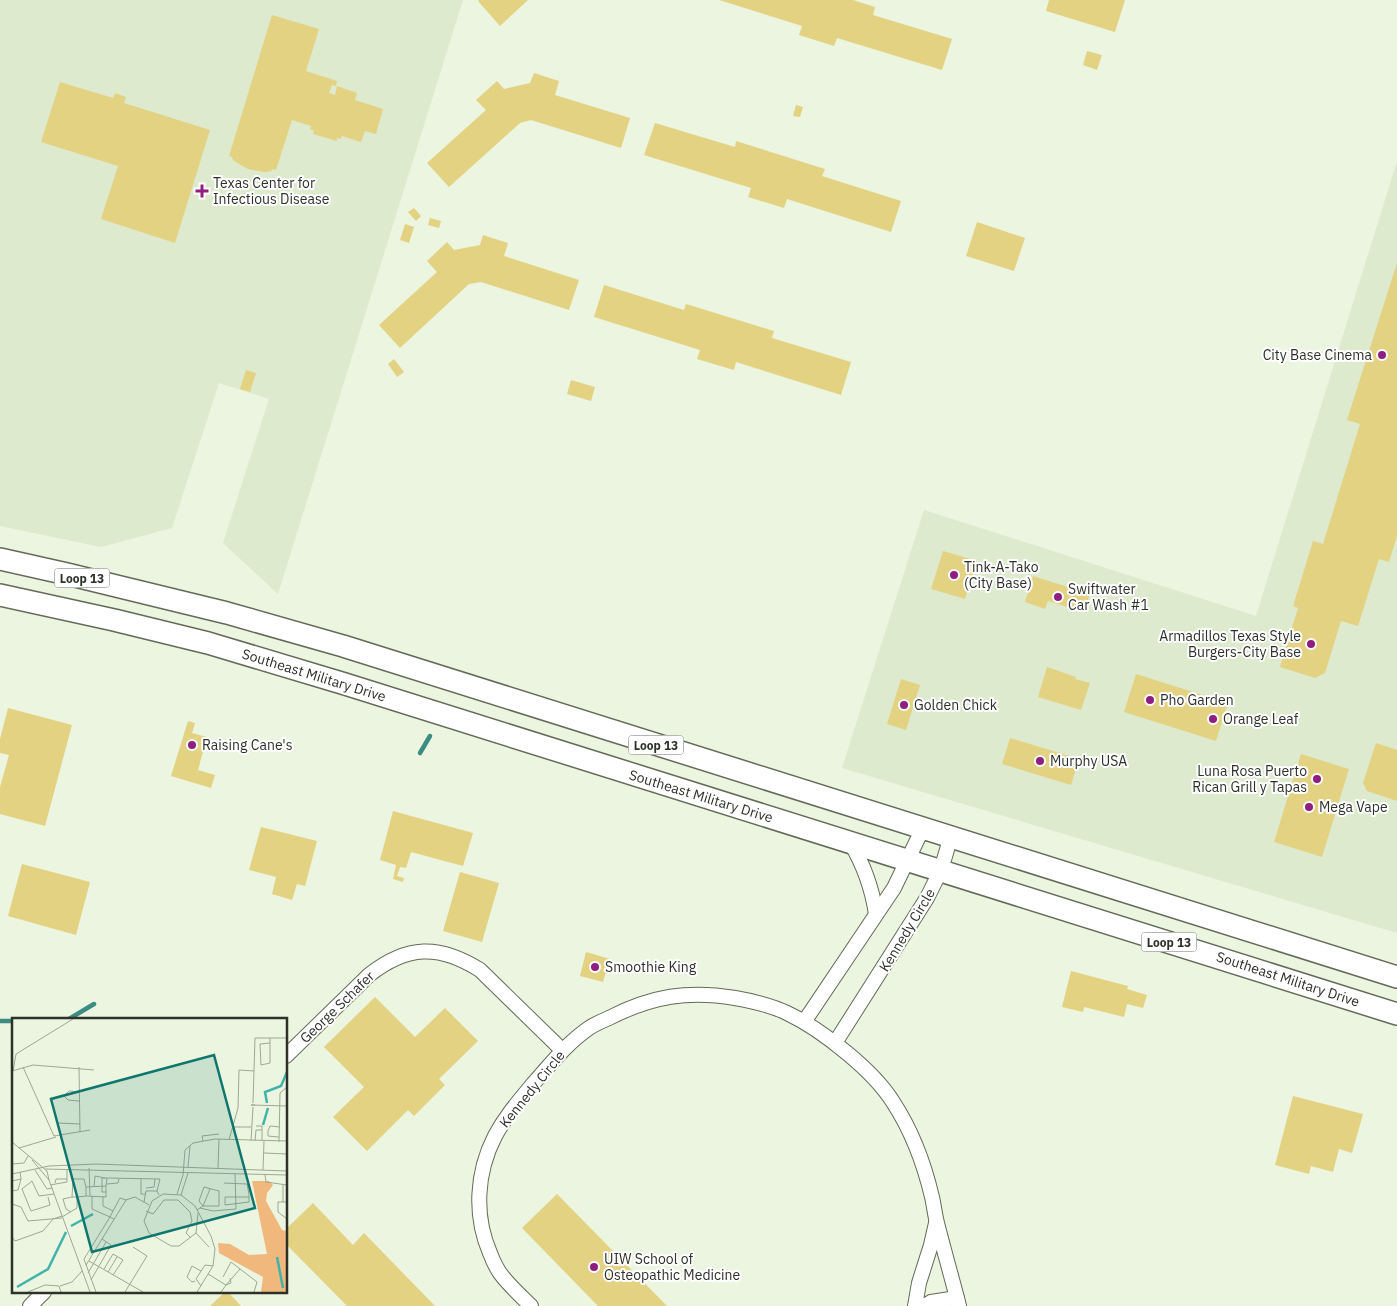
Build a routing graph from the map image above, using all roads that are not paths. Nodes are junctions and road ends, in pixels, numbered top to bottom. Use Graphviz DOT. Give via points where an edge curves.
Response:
graph roads {
  1 [pos="0,560"];
  2 [pos="0,595"];
  3 [pos="164,598"];
  4 [pos="156,630"];
  5 [pos="923,828"];
  6 [pos="951,836"];
  7 [pos="850,842"];
  8 [pos="907,861"];
  9 [pos="941,870"];
  10 [pos="876,914"];
  11 [pos="1397,977"];
  12 [pos="1397,1014"];
  13 [pos="804,1022"];
  14 [pos="835,1043"];
  15 [pos="562,1050"];
  16 [pos="288,1054"];
  17 [pos="936,1220"];
  18 [pos="42,1294"];
  19 [pos="958,1302"];
  20 [pos="30,1306"];
  21 [pos="531,1306"];
  22 [pos="915,1306"];
  23 [pos="924,1306"];
  1 -- 3 [label="main road, Loop 13"];
  2 -- 4 [label="main road, Southeast Military Drive / Loop 13"];
  3 -- 4 [label="main road"];
  3 -- 5 [label="main road, Loop 13" via="343,646"];
  4 -- 7 [label="main road, Southeast Military Drive / Loop 13" via="345,684"];
  5 -- 6 [label="main road, Loop 13"];
  5 -- 8 [label="street"];
  6 -- 9 [label="street, Kennedy Circle"];
  6 -- 11 [label="main road, Loop 13"];
  7 -- 8 [label="main road, Southeast Military Drive / Loop 13"];
  7 -- 10 [label="street" via="870,884"];
  8 -- 9 [label="main road, Southeast Military Drive / Loop 13"];
  8 -- 10 [label="street"];
  9 -- 12 [label="main road, Southeast Military Drive / Loop 13"];
  9 -- 14 [label="street, Kennedy Circle" via="928,898"];
  10 -- 13 [label="street"];
  13 -- 14 [label="street, Kennedy Circle"];
  13 -- 15 [label="street, Kennedy Circle" via="786,1012 747,1000 711,994 679,996 628,1008 590,1027"];
  14 -- 17 [label="street, Kennedy Circle" via="862,1066 893,1101 921,1158"];
  15 -- 16 [label="street, George Schafer" via="480,970 449,954 432,951 406,954 382,964"];
  15 -- 21 [label="street, Kennedy Circle" via="502,1122 488,1150 480,1182 478,1205 484,1240 502,1276"];
  17 -- 19 [label="street, Kennedy Circle"];
  17 -- 22 [label="street, Kennedy Circle"];
  18 -- 20 [label="street"];
  19 -- 23 [label="street, Kennedy Circle" via="931,1302"];
}
